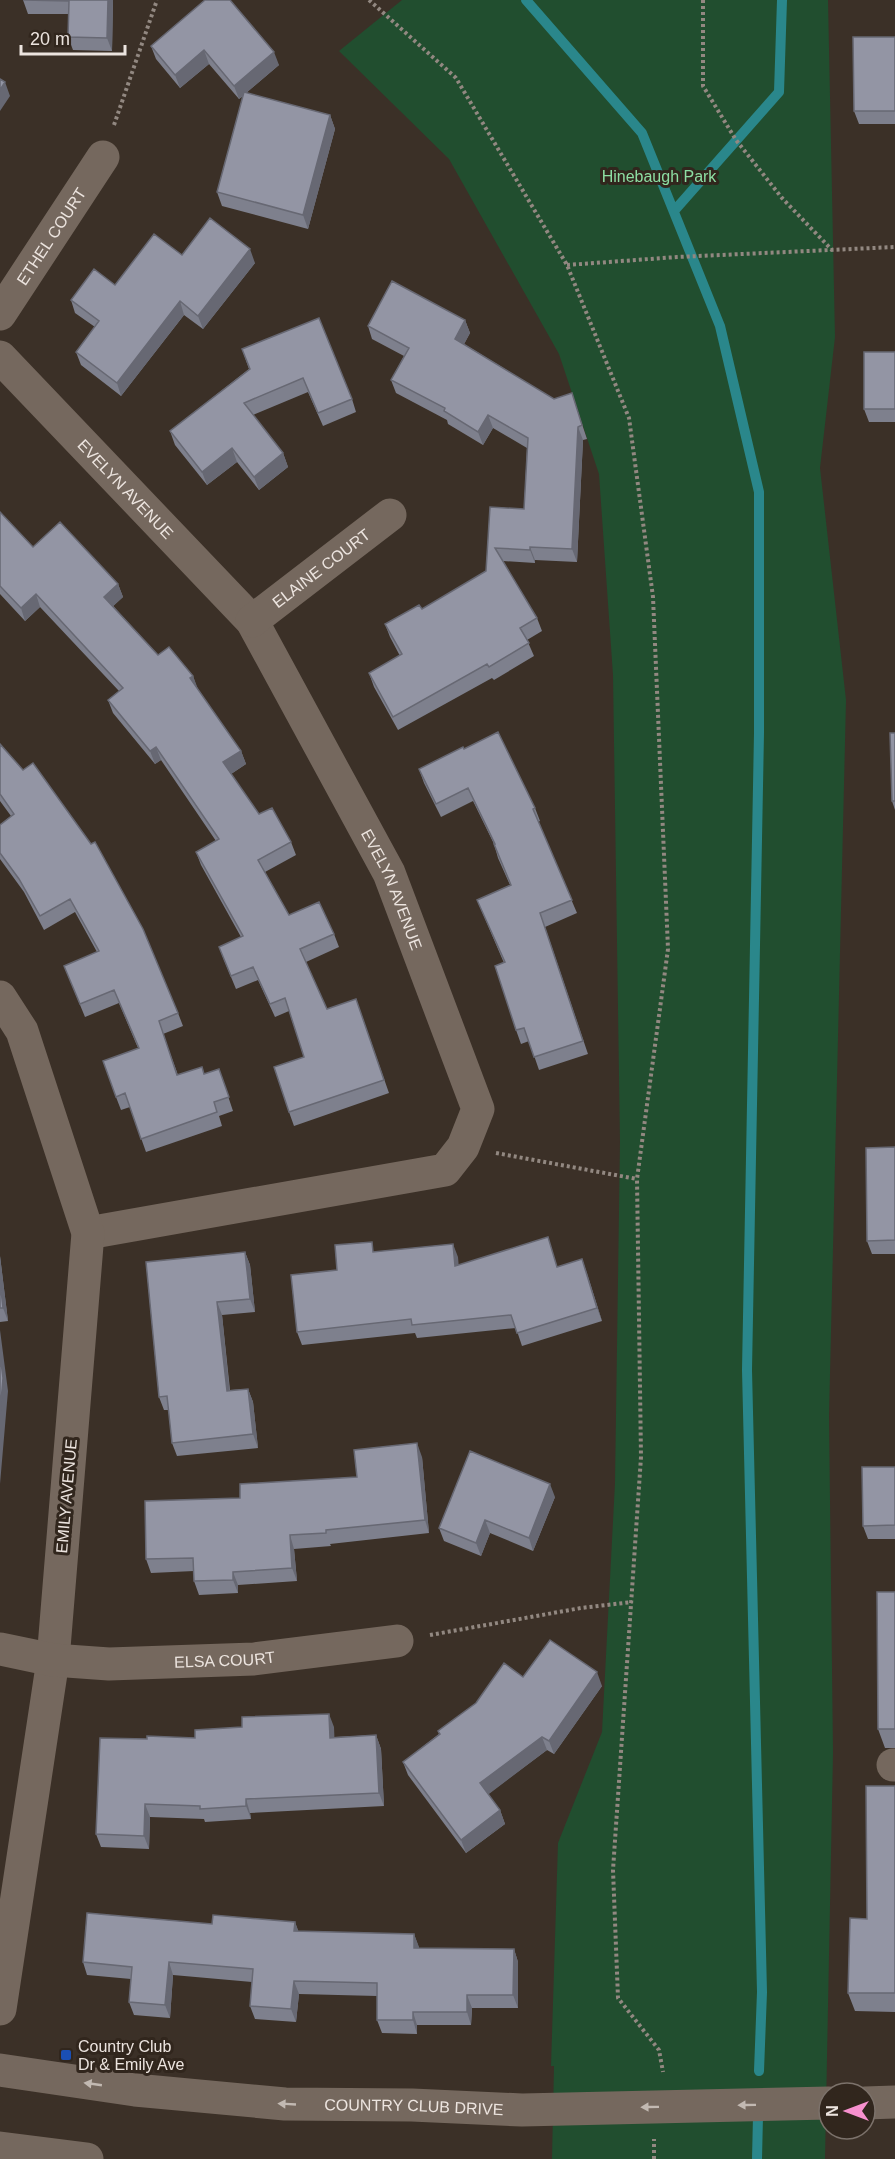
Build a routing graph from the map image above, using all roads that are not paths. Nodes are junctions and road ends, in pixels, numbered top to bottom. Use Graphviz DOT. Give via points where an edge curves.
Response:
graph roads {
  1 [pos="103,157"];
  2 [pos="0,314"];
  3 [pos="0,357"];
  4 [pos="390,515"];
  5 [pos="252,621"];
  6 [pos="0,997"];
  7 [pos="88,1233"];
  8 [pos="397,1641"];
  9 [pos="0,1649"];
  10 [pos="53,1660"];
  11 [pos="0,2009"];
  12 [pos="0,2070"];
  13 [pos="895,2102"];
  14 [pos="817,2103"];
  15 [pos="877,2103"];
  16 [pos="0,2148"];
  17 [pos="87,2159"];
  1 -- 2 [label="street, ETHEL COURT"];
  3 -- 5 [label="street, EVELYN AVENUE"];
  4 -- 5 [label="street, ELAINE COURT"];
  5 -- 7 [label="street, EVELYN AVENUE" via="389,873 478,1109 463,1147 445,1170"];
  6 -- 7 [label="street, EMILY AVENUE" via="22,1031"];
  7 -- 10 [label="street, EMILY AVENUE"];
  8 -- 10 [label="street, ELSA COURT" via="254,1659 109,1664"];
  9 -- 10 [label="street, ELSA COURT"];
  10 -- 11 [label="street, EMILY AVENUE"];
  14 -- 12 [label="street, COUNTRY CLUB DRIVE, one-way" via="522,2110 285,2104 135,2090"];
  13 -- 15 [label="street"];
  16 -- 17 [label="street"];
}
